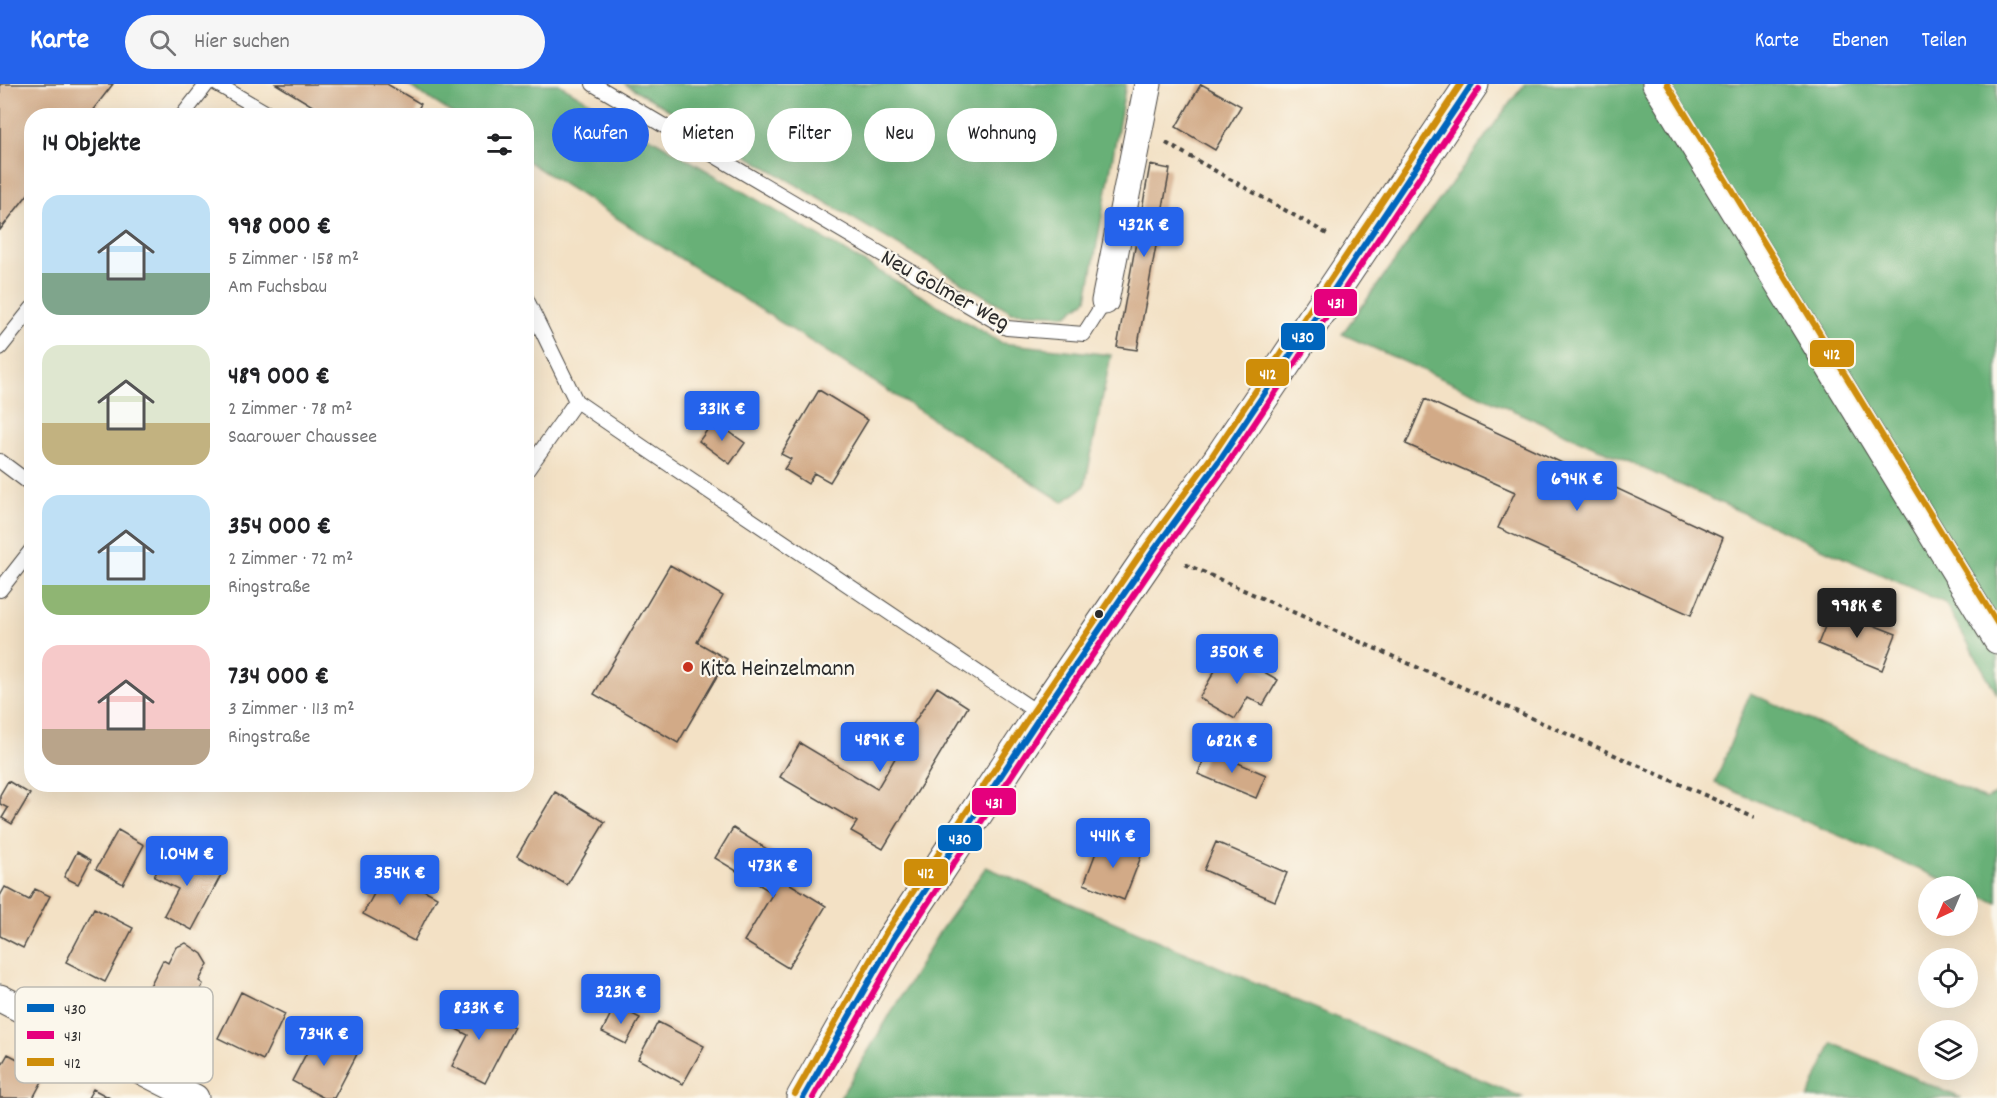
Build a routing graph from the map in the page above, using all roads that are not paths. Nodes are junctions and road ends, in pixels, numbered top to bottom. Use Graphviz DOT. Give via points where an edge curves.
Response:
graph roads {
  1 [pos="207,84"];
  2 [pos="217,84"];
  3 [pos="593,84"];
  4 [pos="1148,84"];
  5 [pos="1472,84"];
  6 [pos="1656,84"];
  7 [pos="188,108"];
  8 [pos="258,108"];
  9 [pos="1105,301"];
  10 [pos="534,314"];
  11 [pos="24,318"];
  12 [pos="0,348"];
  13 [pos="576,401"];
  14 [pos="0,460"];
  15 [pos="534,461"];
  16 [pos="24,479"];
  17 [pos="24,559"];
  18 [pos="0,590"];
  19 [pos="1997,640"];
  20 [pos="1041,715"];
  21 [pos="0,998"];
  22 [pos="15,1006"];
  23 [pos="166,1083"];
  24 [pos="195,1098"];
  25 [pos="804,1098"];
  1 -- 7 [label="lane"];
  2 -- 8 [label="lane"];
  3 -- 9 [label="lane, Neu Golmer Weg" via="1007,328 1084,334"];
  4 -- 9 [label="street, Neu Golmer Weg"];
  5 -- 20 [label="main road" via="1219,461"];
  6 -- 19 [label="street"];
  10 -- 13 [label="lane"];
  11 -- 12 [label="lane"];
  13 -- 15 [label="lane"];
  13 -- 20 [label="lane"];
  14 -- 16 [label="lane"];
  17 -- 18 [label="lane"];
  20 -- 25 [label="main road" via="893,939"];
  21 -- 22 [label="street"];
  23 -- 24 [label="street"];
}
